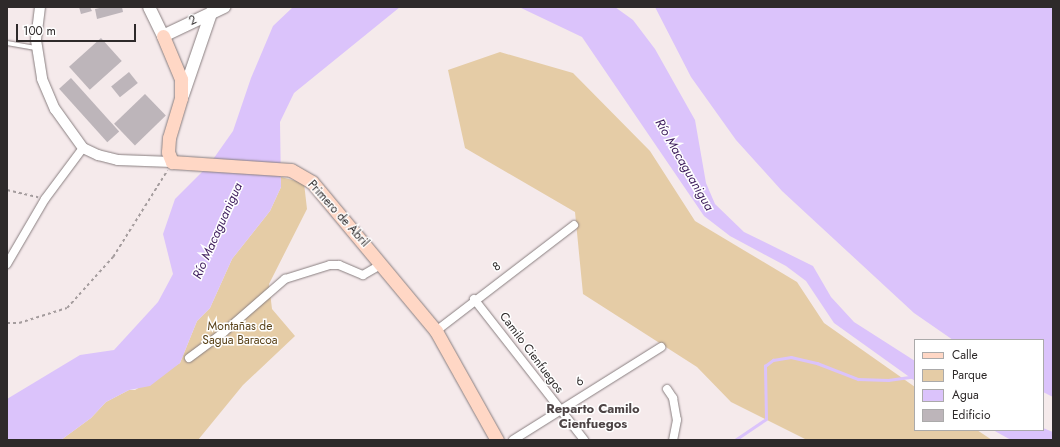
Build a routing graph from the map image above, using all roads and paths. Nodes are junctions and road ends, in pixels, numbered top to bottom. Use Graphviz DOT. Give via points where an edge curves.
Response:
graph roads {
  1 [pos="40,7"];
  2 [pos="149,7"];
  3 [pos="224,7"];
  4 [pos="211,13"];
  5 [pos="162,36"];
  6 [pos="7,43"];
  7 [pos="36,48"];
  8 [pos="182,98"];
  9 [pos="83,148"];
  10 [pos="172,162"];
  11 [pos="7,190"];
  12 [pos="45,199"];
  13 [pos="574,225"];
  14 [pos="7,264"];
  15 [pos="382,264"];
  16 [pos="474,299"];
  17 [pos="7,322"];
  18 [pos="436,331"];
  19 [pos="661,347"];
  20 [pos="189,358"];
  21 [pos="667,389"];
  22 [pos="560,411"];
  23 [pos="497,440"];
  24 [pos="513,440"];
  25 [pos="584,440"];
  26 [pos="673,440"];
  1 -- 7 [label="street"];
  2 -- 5 [label="main road"];
  3 -- 4 [label="main road, 2"];
  4 -- 5 [label="main road, 2"];
  4 -- 8 [label="main road"];
  5 -- 8 [label="main road" via="181,79"];
  6 -- 7 [label="lane"];
  7 -- 9 [label="street" via="42,79 50,97"];
  8 -- 10 [label="main road" via="168,138 168,152"];
  9 -- 10 [label="street" via="118,160"];
  9 -- 12 [label="street"];
  10 -- 15 [label="main road, Primero de Abril" via="291,170 312,182"];
  10 -- 17 [label="path" via="113,258 67,308 19,323"];
  11 -- 12 [label="path"];
  12 -- 14 [label="street"];
  13 -- 16 [label="street, 8"];
  15 -- 18 [label="main road, Primero de Abril"];
  15 -- 20 [label="street" via="363,275 330,265 285,279 224,332"];
  16 -- 18 [label="street, 8"];
  16 -- 22 [label="street, Camilo Cienfuegos"];
  18 -- 23 [label="main road, Primero de Abril"];
  19 -- 22 [label="street, 6" via="579,396"];
  21 -- 26 [label="street" via="673,398 677,420"];
  22 -- 24 [label="street, 6"];
  22 -- 25 [label="street, Camilo Cienfuegos"];
}
